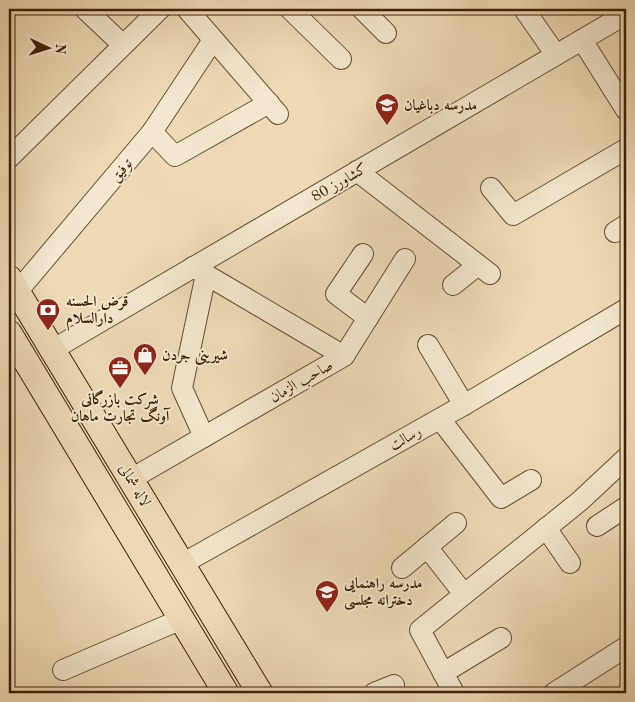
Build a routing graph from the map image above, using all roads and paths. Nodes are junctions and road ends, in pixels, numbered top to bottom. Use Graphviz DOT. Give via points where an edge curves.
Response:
graph roads {
  1 [pos="85,9"];
  2 [pos="160,9"];
  3 [pos="186,9"];
  4 [pos="290,9"];
  5 [pos="362,9"];
  6 [pos="524,9"];
  7 [pos="626,14"];
  8 [pos="386,33"];
  9 [pos="213,40"];
  10 [pos="582,40"];
  11 [pos="123,45"];
  12 [pos="556,55"];
  13 [pos="341,59"];
  14 [pos="626,110"];
  15 [pos="152,132"];
  16 [pos="626,149"];
  17 [pos="9,158"];
  18 [pos="357,171"];
  19 [pos="491,188"];
  20 [pos="364,254"];
  21 [pos="405,259"];
  22 [pos="200,271"];
  23 [pos="453,284"];
  24 [pos="13,285"];
  25 [pos="626,309"];
  26 [pos="368,318"];
  27 [pos="9,333"];
  28 [pos="428,346"];
  29 [pos="52,350"];
  30 [pos="344,356"];
  31 [pos="464,405"];
  32 [pos="440,419"];
  33 [pos="204,437"];
  34 [pos="626,458"];
  35 [pos="131,479"];
  36 [pos="531,480"];
  37 [pos="626,507"];
  38 [pos="456,522"];
  39 [pos="597,526"];
  40 [pos="546,528"];
  41 [pos="427,547"];
  42 [pos="570,563"];
  43 [pos="182,564"];
  44 [pos="402,568"];
  45 [pos="464,594"];
  46 [pos="182,619"];
  47 [pos="501,638"];
  48 [pos="626,647"];
  49 [pos="241,662"];
  50 [pos="63,670"];
  51 [pos="443,673"];
  52 [pos="394,684"];
  53 [pos="221,685"];
  54 [pos="260,693"];
  55 [pos="374,693"];
  56 [pos="454,693"];
  57 [pos="554,693"];
  1 -- 11 [label="street"];
  2 -- 11 [label="street"];
  3 -- 9 [label="street"];
  4 -- 13 [label="street"];
  5 -- 8 [label="street"];
  6 -- 12 [label="street"];
  7 -- 10 [label="street, کشاورز 80"];
  9 -- 15 [label="street, توفیق"];
  9 -- 15 [label="street" via="273,108 176,156"];
  10 -- 12 [label="street, کشاورز 80"];
  10 -- 14 [label="street"];
  11 -- 17 [label="street"];
  12 -- 18 [label="street, کشاورز 80"];
  15 -- 24 [label="street, توفیق"];
  16 -- 19 [label="street" via="513,214"];
  18 -- 22 [label="street, کشاورز 80"];
  18 -- 23 [label="street" via="484,270"];
  20 -- 26 [label="street" via="336,294"];
  21 -- 26 [label="street"];
  22 -- 29 [label="street, کشاورز 80"];
  22 -- 30 [label="street, صاحب الزمان"];
  22 -- 33 [label="street" via="182,388"];
  24 -- 29 [label="main road, لاله شمالی"];
  25 -- 31 [label="street, رسالت"];
  26 -- 30 [label="street"];
  27 -- 46 [label="main road, لاله شمالی"];
  28 -- 31 [label="street"];
  29 -- 35 [label="main road, لاله شمالی"];
  30 -- 33 [label="street, صاحب الزمان"];
  31 -- 32 [label="street, رسالت"];
  32 -- 36 [label="street" via="501,498"];
  32 -- 43 [label="street, رسالت"];
  33 -- 35 [label="street, صاحب الزمان"];
  34 -- 40 [label="street"];
  35 -- 43 [label="main road, لاله شمالی"];
  37 -- 39 [label="street"];
  38 -- 41 [label="street"];
  40 -- 42 [label="street"];
  40 -- 45 [label="street"];
  41 -- 44 [label="street"];
  41 -- 45 [label="street"];
  43 -- 49 [label="main road, لاله شمالی"];
  45 -- 51 [label="street" via="420,630"];
  46 -- 50 [label="street"];
  46 -- 53 [label="main road, لاله شمالی"];
  47 -- 51 [label="street"];
  48 -- 57 [label="street"];
  49 -- 53 [label="main road"];
  49 -- 54 [label="main road, لاله شمالی"];
  51 -- 56 [label="street"];
  52 -- 55 [label="street"];
}
